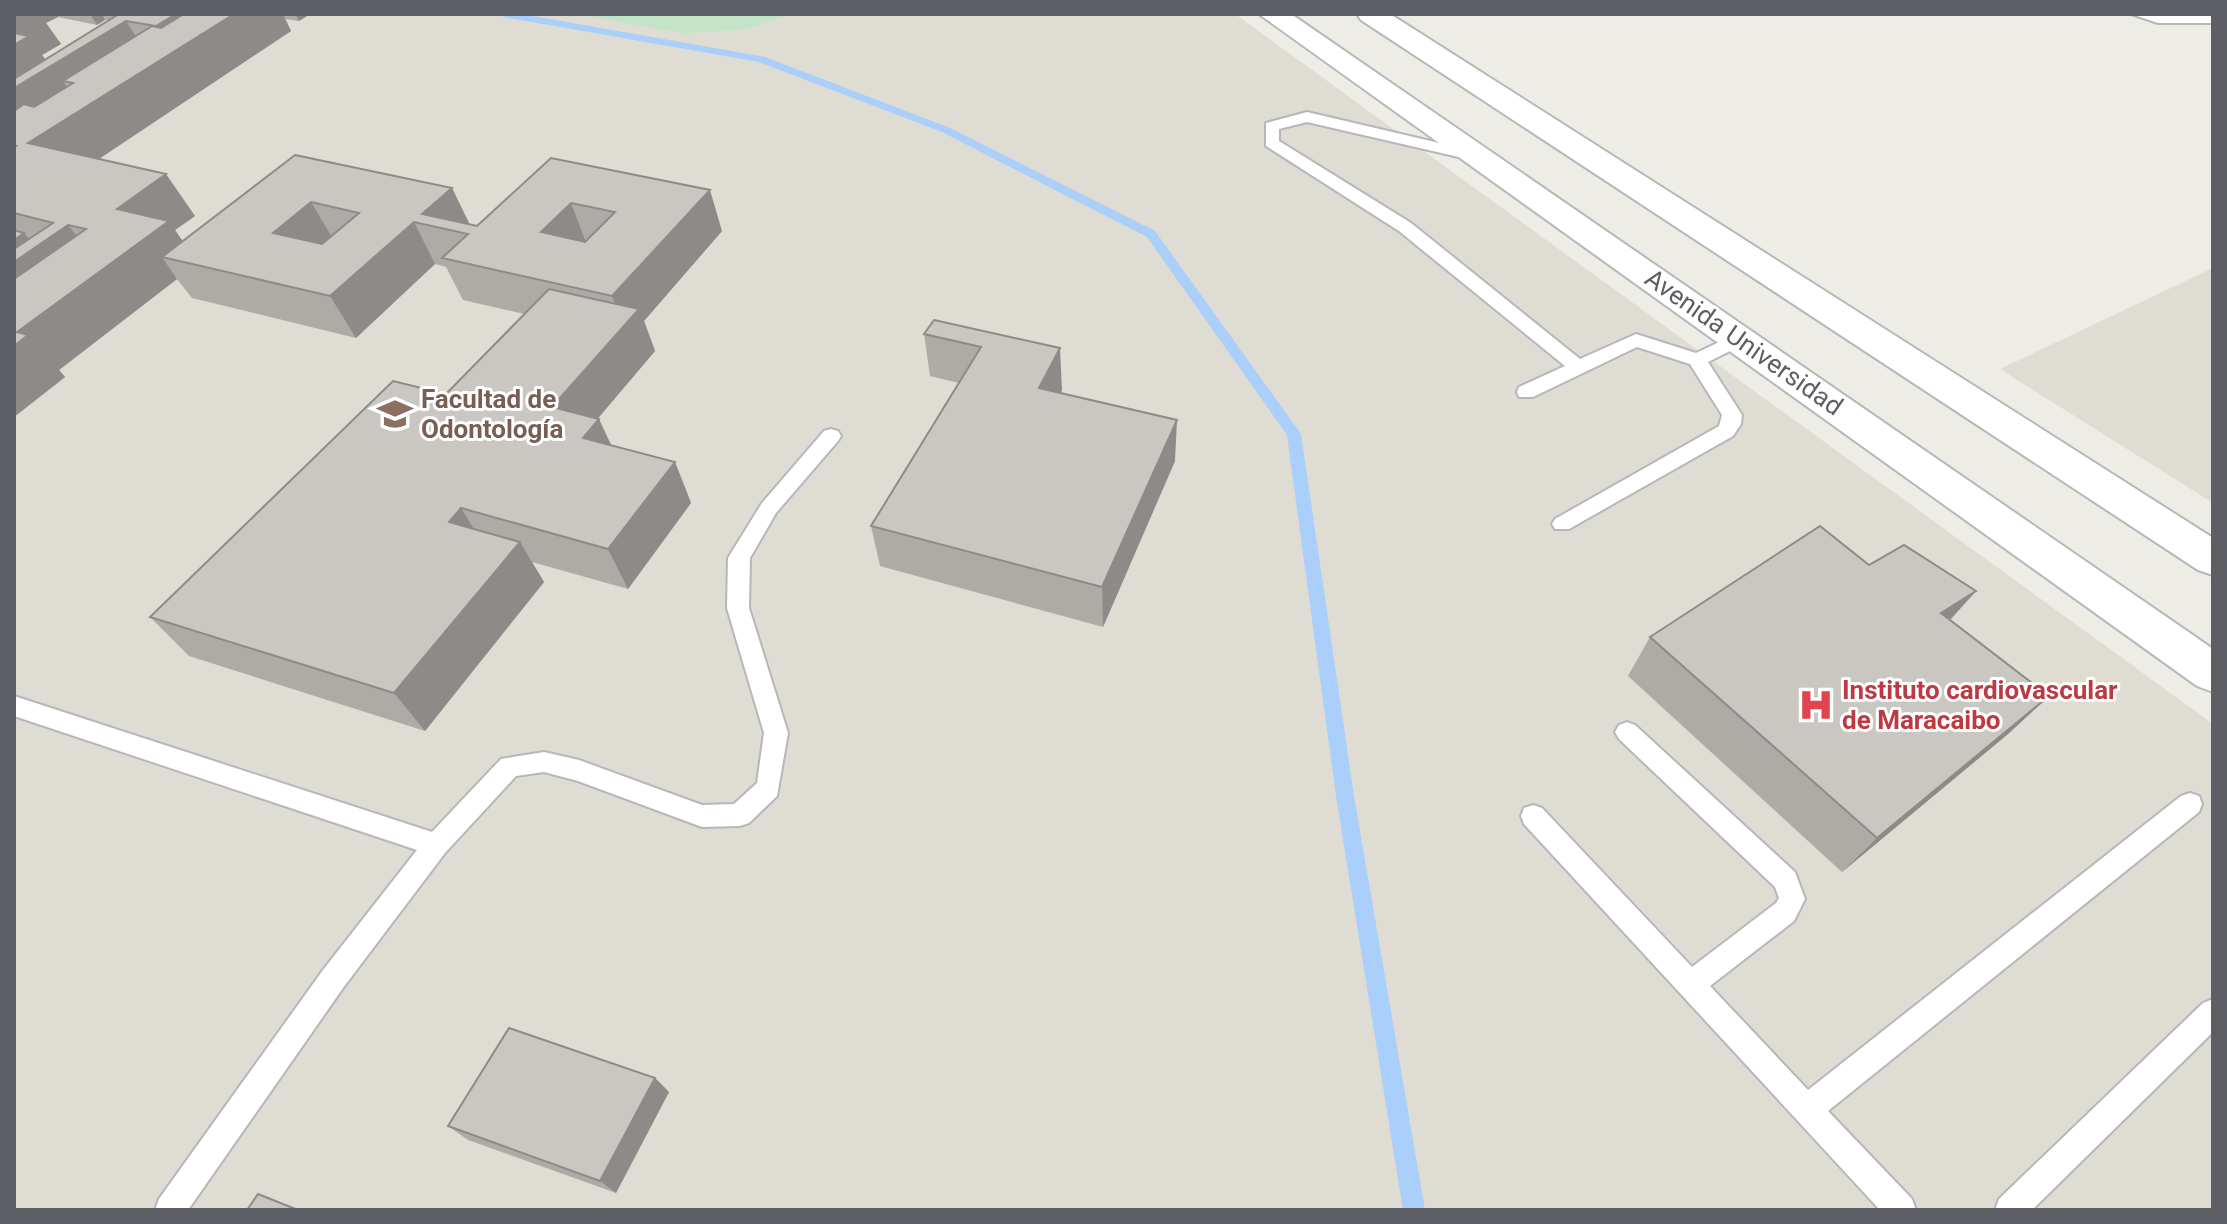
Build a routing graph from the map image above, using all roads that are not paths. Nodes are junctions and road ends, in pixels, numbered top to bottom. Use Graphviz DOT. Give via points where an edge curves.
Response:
graph roads {
  1 [pos="1273,14"];
  2 [pos="1371,14"];
  3 [pos="2138,14"];
  4 [pos="2213,19"];
  5 [pos="1479,157"];
  6 [pos="1740,339"];
  7 [pos="1697,360"];
  8 [pos="1578,367"];
  9 [pos="1526,392"];
  10 [pos="831,436"];
  11 [pos="1562,524"];
  12 [pos="2213,559"];
  13 [pos="2213,673"];
  14 [pos="14,706"];
  15 [pos="1627,732"];
  16 [pos="2190,804"];
  17 [pos="1533,816"];
  18 [pos="436,845"];
  19 [pos="1691,984"];
  20 [pos="2213,1013"];
  21 [pos="1808,1108"];
  22 [pos="170,1210"];
  23 [pos="1901,1210"];
  24 [pos="2010,1210"];
  1 -- 5 [label="street, Avenida Universidad"];
  2 -- 12 [label="street"];
  3 -- 4 [label="lane"];
  5 -- 6 [label="street, Avenida Universidad"];
  5 -- 8 [label="lane" via="1307,117 1271,126 1271,143 1405,227"];
  6 -- 7 [label="lane"];
  6 -- 13 [label="street, Avenida Universidad"];
  7 -- 8 [label="lane" via="1636,340"];
  7 -- 11 [label="lane" via="1732,415 1726,431"];
  8 -- 9 [label="lane"];
  10 -- 18 [label="lane" via="769,508 739,558 738,608 776,733 768,788 740,815 702,816 579,771 544,762 510,766"];
  14 -- 18 [label="lane"];
  15 -- 19 [label="lane" via="1786,880 1792,899 1785,912"];
  16 -- 21 [label="lane"];
  17 -- 19 [label="lane"];
  18 -- 22 [label="lane" via="333,979"];
  19 -- 21 [label="lane"];
  20 -- 24 [label="lane"];
  21 -- 23 [label="lane"];
}
